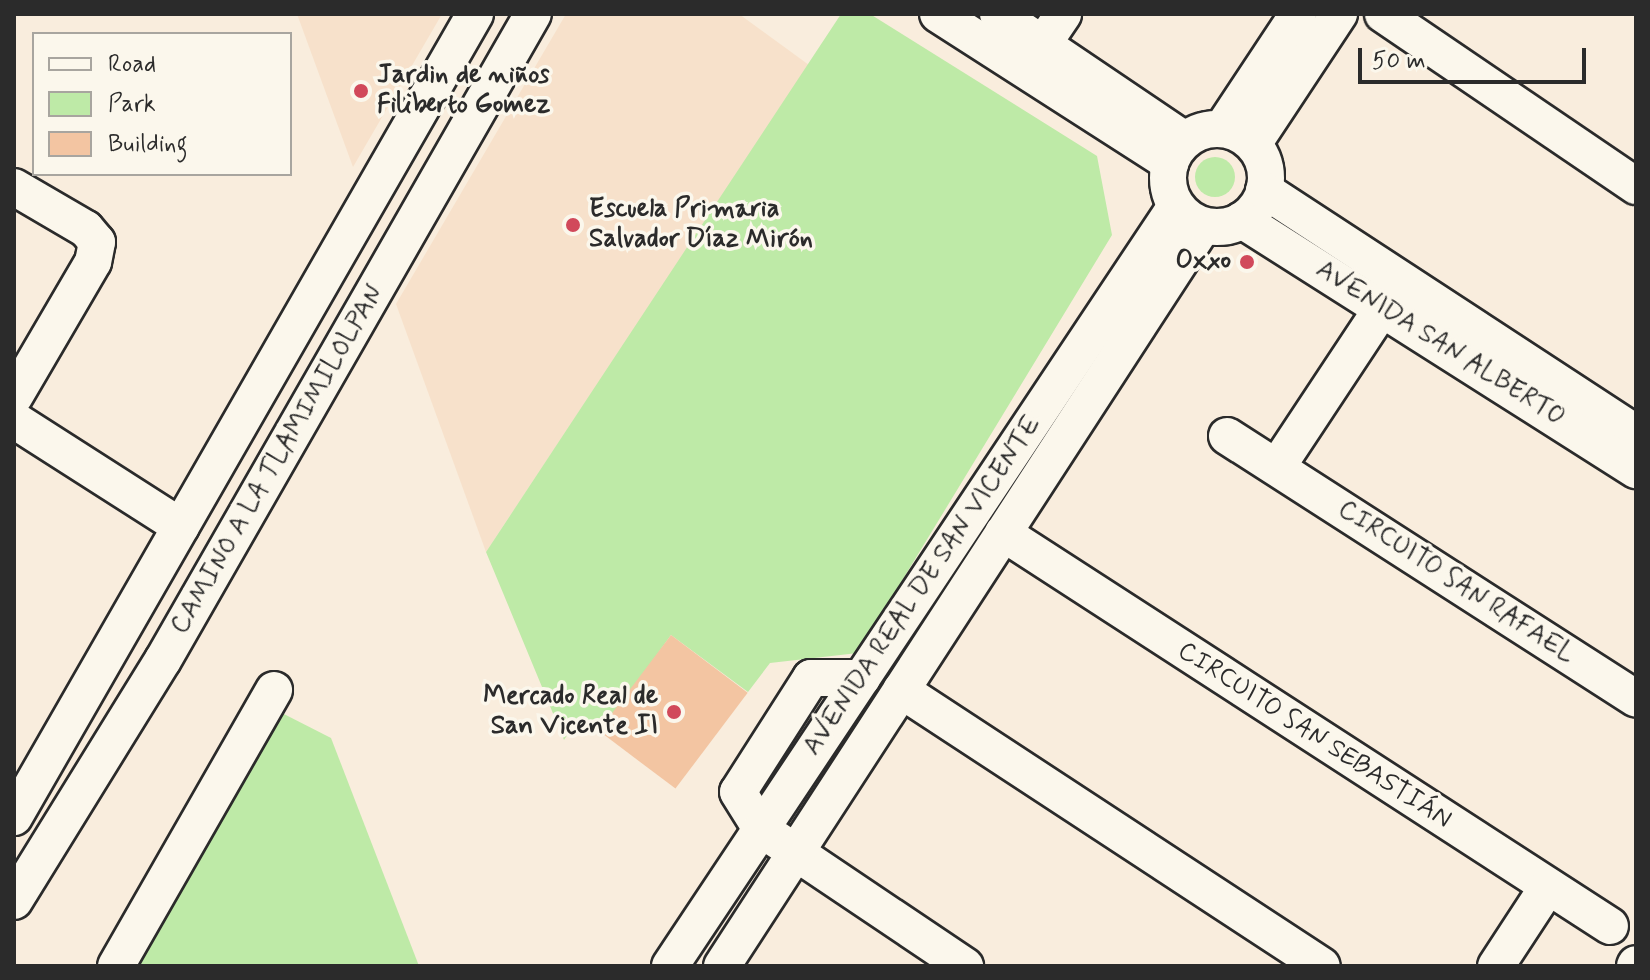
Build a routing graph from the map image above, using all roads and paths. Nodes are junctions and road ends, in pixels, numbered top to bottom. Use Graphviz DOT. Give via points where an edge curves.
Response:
graph roads {
  1 [pos="475,14"];
  2 [pos="533,14"];
  3 [pos="938,14"];
  4 [pos="998,14"];
  5 [pos="1063,14"];
  6 [pos="1298,14"];
  7 [pos="1339,14"];
  8 [pos="1383,14"];
  9 [pos="1043,44"];
  10 [pos="1237,137"];
  11 [pos="1178,152"];
  12 [pos="1636,186"];
  13 [pos="14,187"];
  14 [pos="1264,190"];
  15 [pos="1190,216"];
  16 [pos="1242,220"];
  17 [pos="1392,293"];
  18 [pos="14,397"];
  19 [pos="14,420"];
  20 [pos="1636,433"];
  21 [pos="1227,436"];
  22 [pos="1277,467"];
  23 [pos="1636,470"];
  24 [pos="181,527"];
  25 [pos="1003,533"];
  26 [pos="274,690"];
  27 [pos="901,690"];
  28 [pos="1636,699"];
  29 [pos="14,817"];
  30 [pos="761,829"];
  31 [pos="796,853"];
  32 [pos="1547,888"];
  33 [pos="14,901"];
  34 [pos="1610,926"];
  35 [pos="116,966"];
  36 [pos="670,966"];
  37 [pos="722,966"];
  38 [pos="965,966"];
  39 [pos="1322,966"];
  40 [pos="1496,966"];
  1 -- 24 [label="street, CAMINO A LA TLAMIMILOLPAN"];
  2 -- 33 [label="street, CAMINO A LA TLAMIMILOLPAN" via="163,660"];
  3 -- 11 [label="street"];
  4 -- 9 [label="street"];
  5 -- 9 [label="street"];
  6 -- 10 [label="street"];
  7 -- 10 [label="street"];
  8 -- 12 [label="street"];
  9 -- 11 [label="street"];
  10 -- 11 [label="street"];
  10 -- 14 [label="street" via="1265,166"];
  11 -- 15 [label="street" via="1167,178"];
  13 -- 18 [label="street" via="86,229 97,242 93,262"];
  14 -- 16 [label="street"];
  14 -- 17 [label="street, AVENIDA SAN ALBERTO"];
  15 -- 16 [label="street"];
  15 -- 25 [label="street, AVENIDA REAL DE SAN VICENTE"];
  15 -- 30 [label="street, AVENIDA REAL DE SAN VICENTE"];
  16 -- 17 [label="street, AVENIDA SAN ALBERTO"];
  17 -- 20 [label="street, AVENIDA SAN ALBERTO"];
  17 -- 22 [label="street"];
  17 -- 23 [label="street, AVENIDA SAN ALBERTO"];
  19 -- 24 [label="street"];
  21 -- 22 [label="street, CIRCUITO SAN RAFAEL"];
  22 -- 28 [label="street, CIRCUITO SAN RAFAEL"];
  24 -- 29 [label="street, CAMINO A LA TLAMIMILOLPAN"];
  25 -- 27 [label="street, AVENIDA REAL DE SAN VICENTE"];
  25 -- 32 [label="street, CIRCUITO SAN SEBASTIÁN"];
  26 -- 35 [label="street"];
  27 -- 31 [label="street, AVENIDA REAL DE SAN VICENTE"];
  27 -- 39 [label="street"];
  30 -- 31 [label="street"];
  30 -- 36 [label="street, AVENIDA REAL DE SAN VICENTE"];
  31 -- 37 [label="street, AVENIDA REAL DE SAN VICENTE"];
  31 -- 38 [label="street"];
  32 -- 34 [label="street, CIRCUITO SAN SEBASTIÁN"];
  32 -- 40 [label="street"];
}
